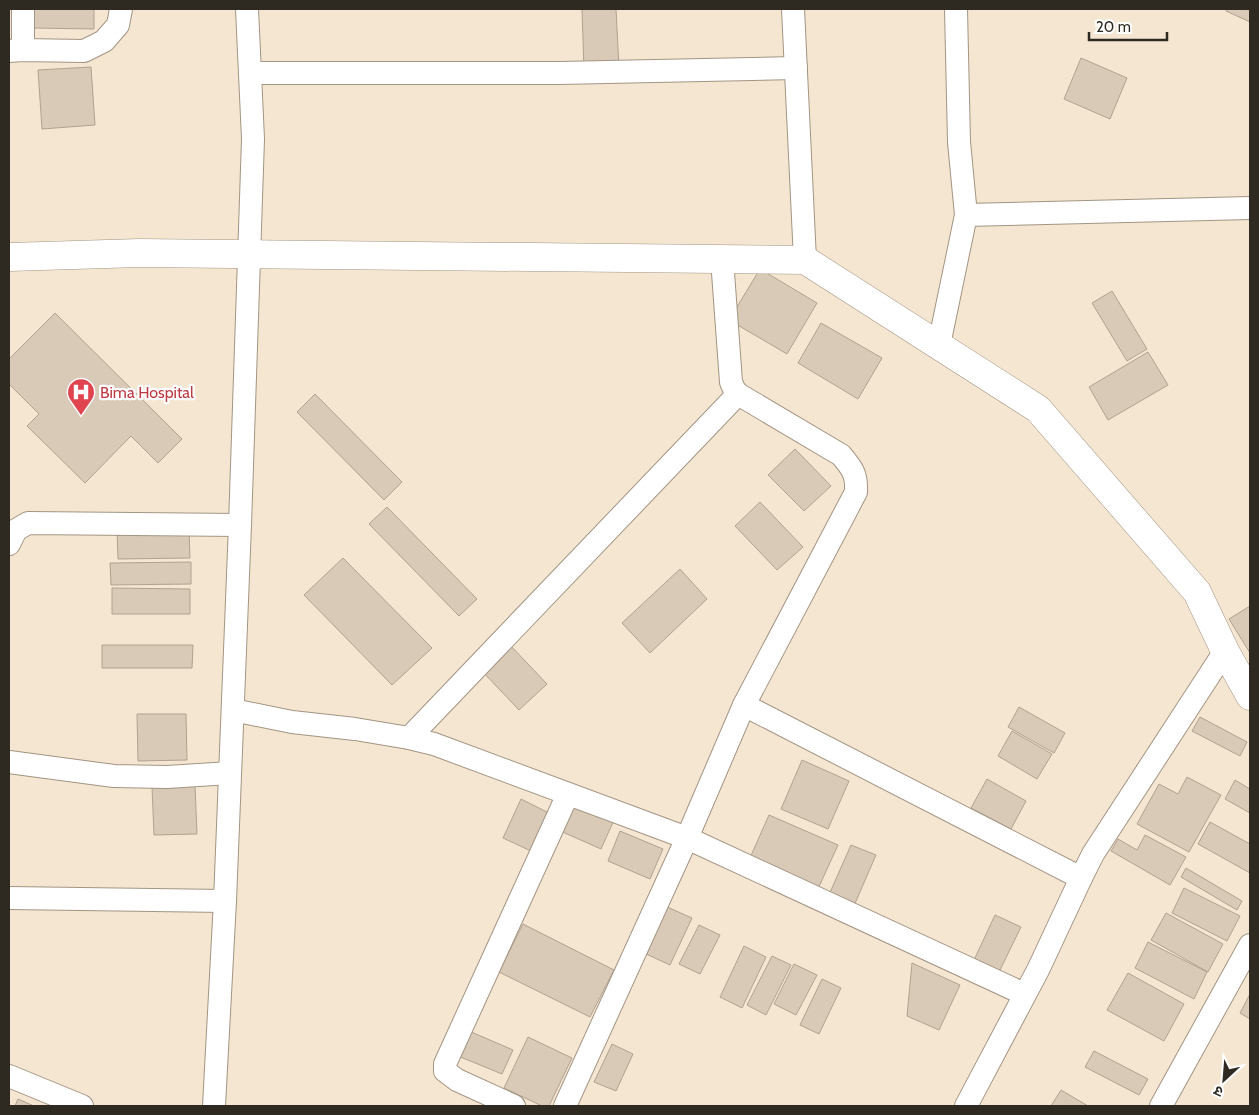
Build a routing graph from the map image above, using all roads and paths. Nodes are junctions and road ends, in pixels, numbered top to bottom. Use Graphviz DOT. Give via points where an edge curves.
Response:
graph roads {
  1 [pos="23,9"];
  2 [pos="121,9"];
  3 [pos="247,9"];
  4 [pos="794,9"];
  5 [pos="956,9"];
  6 [pos="16,51"];
  7 [pos="796,68"];
  8 [pos="250,73"];
  9 [pos="1250,208"];
  10 [pos="966,215"];
  11 [pos="249,254"];
  12 [pos="9,257"];
  13 [pos="722,259"];
  14 [pos="805,260"];
  15 [pos="939,345"];
  16 [pos="738,394"];
  17 [pos="240,525"];
  18 [pos="9,544"];
  19 [pos="1225,651"];
  20 [pos="1250,696"];
  21 [pos="744,705"];
  22 [pos="233,710"];
  23 [pos="409,738"];
  24 [pos="9,762"];
  25 [pos="230,773"];
  26 [pos="568,794"];
  27 [pos="687,838"];
  28 [pos="1081,878"];
  29 [pos="9,898"];
  30 [pos="225,901"];
  31 [pos="1250,945"];
  32 [pos="1024,994"];
  33 [pos="9,1076"];
  34 [pos="82,1106"];
  35 [pos="214,1106"];
  36 [pos="514,1106"];
  37 [pos="565,1106"];
  38 [pos="966,1106"];
  39 [pos="1161,1106"];
  1 -- 6 [label="street"];
  2 -- 6 [label="street" via="114,31 104,41 84,51"];
  3 -- 8 [label="street"];
  4 -- 7 [label="street"];
  5 -- 10 [label="street" via="959,142"];
  7 -- 8 [label="street" via="559,73"];
  7 -- 14 [label="street"];
  8 -- 11 [label="street"];
  9 -- 10 [label="street"];
  10 -- 15 [label="street"];
  11 -- 12 [label="street"];
  11 -- 13 [label="street"];
  11 -- 17 [label="street"];
  13 -- 14 [label="street"];
  13 -- 16 [label="street" via="731,382"];
  14 -- 15 [label="street"];
  15 -- 19 [label="street" via="1038,409 1197,592"];
  16 -- 21 [label="street" via="841,455 852,468 857,481 856,492"];
  16 -- 23 [label="street"];
  17 -- 18 [label="street" via="28,523 16,530"];
  17 -- 22 [label="street"];
  19 -- 20 [label="street"];
  19 -- 28 [label="street" via="1093,854"];
  21 -- 27 [label="street"];
  21 -- 28 [label="street"];
  22 -- 23 [label="street" via="292,722"];
  22 -- 25 [label="street"];
  23 -- 26 [label="street" via="434,744"];
  24 -- 25 [label="street" via="114,776"];
  25 -- 30 [label="street"];
  26 -- 27 [label="street"];
  26 -- 36 [label="street" via="445,1064 445,1071 457,1080"];
  27 -- 32 [label="street"];
  27 -- 37 [label="street"];
  28 -- 32 [label="street"];
  29 -- 30 [label="street"];
  30 -- 35 [label="street"];
  31 -- 39 [label="street"];
  32 -- 38 [label="street"];
  33 -- 34 [label="street"];
}
